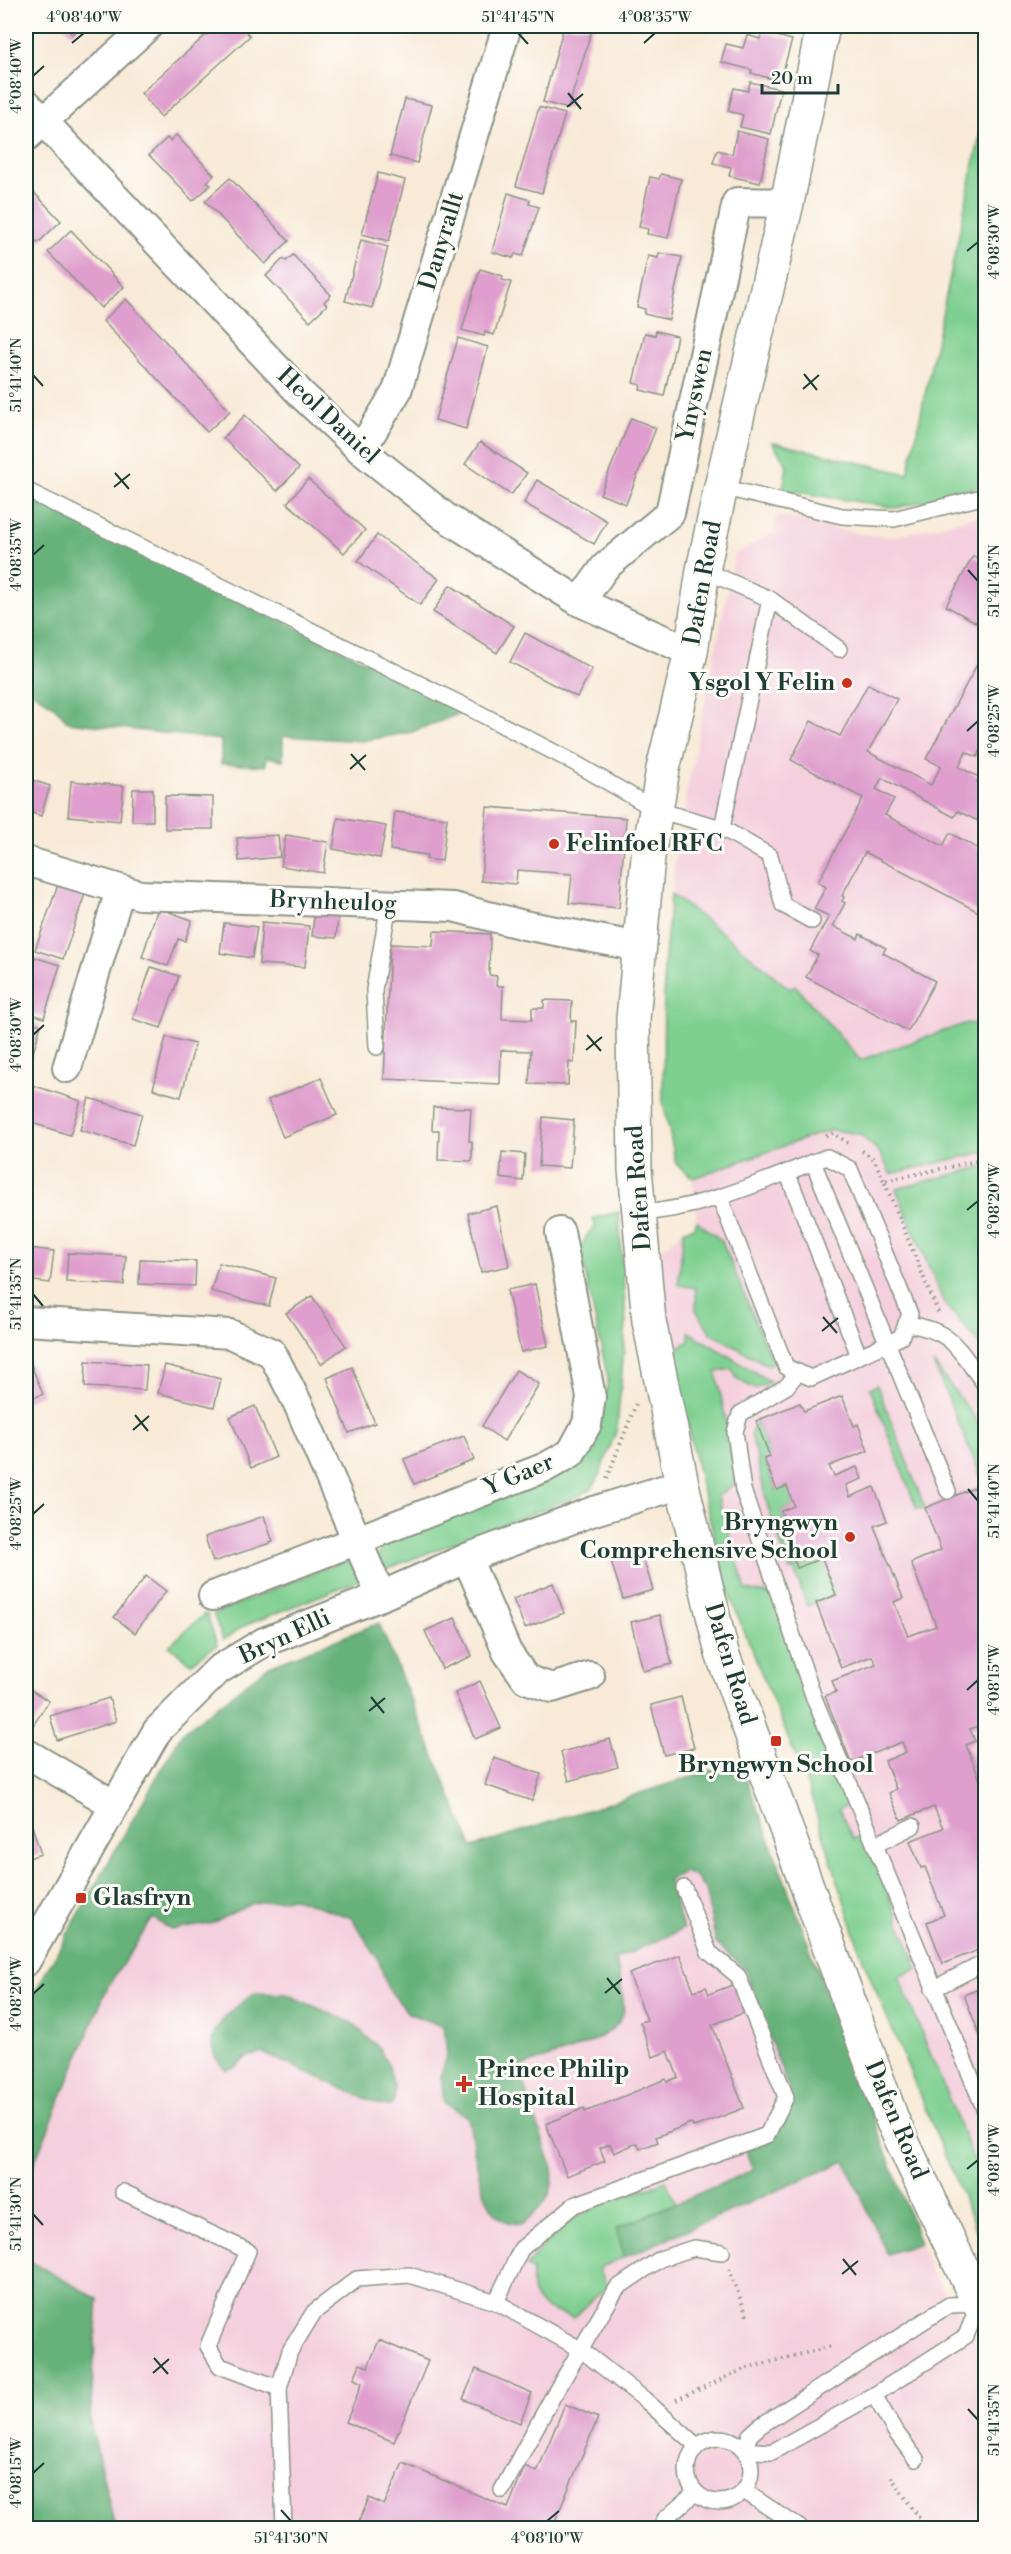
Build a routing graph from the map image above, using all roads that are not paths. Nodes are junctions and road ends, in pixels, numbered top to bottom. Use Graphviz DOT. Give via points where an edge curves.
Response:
graph roads {
  1 [pos="148,26"];
  2 [pos="507,26"];
  3 [pos="823,26"];
  4 [pos="31,121"];
  5 [pos="787,203"];
  6 [pos="361,450"];
  7 [pos="721,487"];
  8 [pos="26,490"];
  9 [pos="986,496"];
  10 [pos="703,570"];
  11 [pos="770,599"];
  12 [pos="580,602"];
  13 [pos="839,649"];
  14 [pos="691,652"];
  15 [pos="656,810"];
  16 [pos="722,828"];
  17 [pos="26,861"];
  18 [pos="120,890"];
  19 [pos="389,904"];
  20 [pos="812,921"];
  21 [pos="640,947"];
  22 [pos="377,1047"];
  23 [pos="67,1068"];
  24 [pos="813,1162"];
  25 [pos="787,1172"];
  26 [pos="720,1198"];
  27 [pos="639,1213"];
  28 [pos="560,1232"];
  29 [pos="26,1321"];
  30 [pos="906,1324"];
  31 [pos="888,1343"];
  32 [pos="859,1356"];
  33 [pos="798,1372"];
  34 [pos="986,1386"];
  35 [pos="682,1484"];
  36 [pos="948,1491"];
  37 [pos="356,1539"];
  38 [pos="467,1558"];
  39 [pos="213,1596"];
  40 [pos="381,1596"];
  41 [pos="590,1676"];
  42 [pos="26,1753"];
  43 [pos="113,1803"];
  44 [pos="913,1826"];
  45 [pos="875,1845"];
  46 [pos="684,1888"];
  47 [pos="26,1960"];
  48 [pos="986,1962"];
  49 [pos="933,1989"];
  50 [pos="986,2113"];
  51 [pos="123,2192"];
  52 [pos="722,2252"];
  53 [pos="496,2302"];
  54 [pos="982,2307"];
  55 [pos="580,2349"];
  56 [pos="279,2388"];
  57 [pos="874,2395"];
  58 [pos="698,2446"];
  59 [pos="744,2450"];
  60 [pos="916,2459"];
  61 [pos="502,2490"];
  62 [pos="744,2491"];
  63 [pos="695,2493"];
  64 [pos="284,2529"];
  65 [pos="661,2529"];
  66 [pos="800,2529"];
  1 -- 4 [label="street"];
  2 -- 6 [label="street, Danyrallt" via="397,391"];
  3 -- 5 [label="street, Dafen Road"];
  4 -- 6 [label="street, Heol Daniel"];
  5 -- 7 [label="street, Dafen Road"];
  5 -- 12 [label="street, Ynyswen" via="737,202 670,513 605,567"];
  6 -- 12 [label="street, Heol Daniel" via="445,517"];
  7 -- 9 [label="lane" via="842,516 894,519"];
  7 -- 10 [label="street, Dafen Road"];
  8 -- 15 [label="lane" via="477,712"];
  10 -- 11 [label="lane"];
  10 -- 14 [label="street, Dafen Road"];
  11 -- 13 [label="lane"];
  11 -- 16 [label="lane"];
  12 -- 14 [label="street, Heol Daniel"];
  14 -- 15 [label="street, Dafen Road"];
  15 -- 16 [label="lane"];
  15 -- 21 [label="street, Dafen Road"];
  16 -- 20 [label="lane" via="770,856 783,905"];
  17 -- 18 [label="street, Brynheulog"];
  18 -- 19 [label="street, Brynheulog" via="140,895"];
  18 -- 23 [label="street"];
  19 -- 21 [label="street, Brynheulog" via="453,907"];
  19 -- 22 [label="lane" via="374,990"];
  21 -- 27 [label="street, Dafen Road" via="633,1019"];
  24 -- 25 [label="lane"];
  24 -- 30 [label="lane" via="827,1157 850,1169 910,1314"];
  24 -- 31 [label="lane"];
  25 -- 26 [label="lane"];
  25 -- 32 [label="lane"];
  26 -- 27 [label="lane" via="661,1212"];
  26 -- 33 [label="lane" via="786,1367"];
  27 -- 35 [label="street, Dafen Road" via="649,1321"];
  28 -- 37 [label="street, Y Gaer" via="591,1397 587,1424 571,1453 546,1467"];
  29 -- 37 [label="street" via="230,1334 272,1353"];
  30 -- 31 [label="lane" via="901,1337"];
  30 -- 34 [label="lane" via="927,1327 948,1337"];
  31 -- 32 [label="lane"];
  31 -- 36 [label="lane"];
  32 -- 33 [label="lane" via="811,1378"];
  33 -- 45 [label="lane" via="787,1386 740,1414 735,1432 743,1490 814,1698"];
  35 -- 38 [label="street, Bryn Elli" via="594,1511"];
  35 -- 54 [label="street, Dafen Road" via="726,1664 893,2122"];
  37 -- 39 [label="street, Y Gaer"];
  37 -- 40 [label="street"];
  38 -- 40 [label="street, Bryn Elli"];
  38 -- 41 [label="street" via="507,1652 526,1678 552,1688"];
  40 -- 43 [label="street, Bryn Elli" via="264,1642 218,1670 157,1731"];
  42 -- 43 [label="street"];
  43 -- 47 [label="street, Bryn Elli"];
  44 -- 45 [label="lane"];
  45 -- 49 [label="lane"];
  46 -- 53 [label="lane" via="709,1952 738,1976 786,2097 767,2135 574,2205 521,2249"];
  48 -- 49 [label="lane"];
  49 -- 50 [label="lane"];
  51 -- 56 [label="lane" via="248,2251 208,2346 220,2366"];
  52 -- 55 [label="lane" via="694,2248 660,2259 617,2288"];
  53 -- 55 [label="lane"];
  53 -- 56 [label="lane" via="409,2275 357,2279 314,2312 290,2351"];
  54 -- 57 [label="lane" via="966,2336"];
  54 -- 59 [label="lane" via="949,2305 760,2426 750,2435"];
  55 -- 58 [label="lane"];
  55 -- 61 [label="lane"];
  56 -- 64 [label="lane"];
  57 -- 59 [label="lane" via="772,2452"];
  57 -- 60 [label="lane"];
  58 -- 59 [label="lane" via="716,2438 736,2443"];
  58 -- 63 [label="lane" via="687,2464 689,2484"];
  59 -- 62 [label="lane" via="752,2470"];
  62 -- 63 [label="lane" via="737,2498 715,2503"];
  62 -- 66 [label="lane"];
  63 -- 65 [label="lane" via="665,2519"];
}
